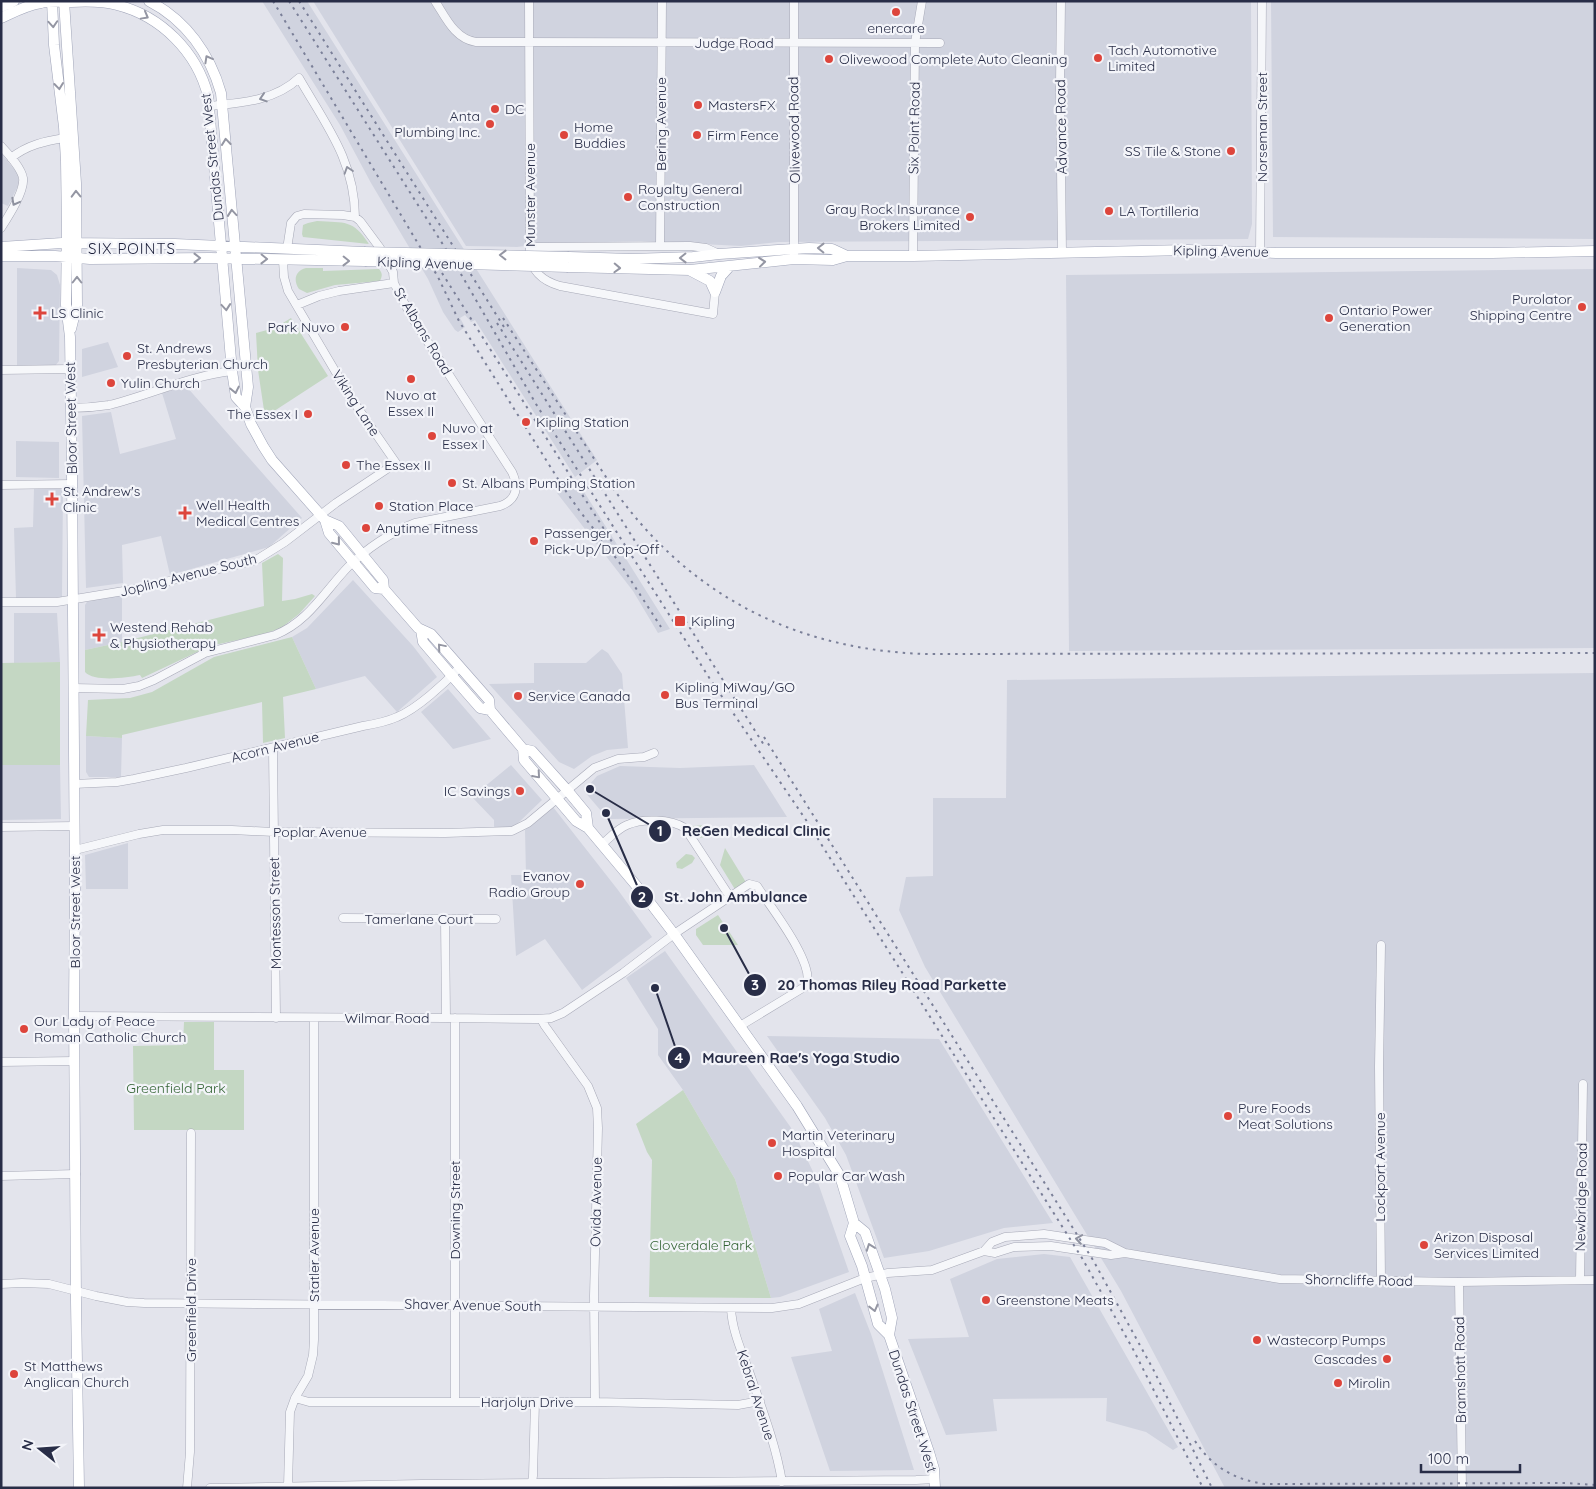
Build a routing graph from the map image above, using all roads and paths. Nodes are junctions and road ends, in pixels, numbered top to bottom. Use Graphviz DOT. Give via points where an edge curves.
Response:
graph roads {
  1 [pos="14,1"];
  2 [pos="149,1"];
  3 [pos="435,1"];
  4 [pos="528,1"];
  5 [pos="662,1"];
  6 [pos="794,1"];
  7 [pos="922,1"];
  8 [pos="1061,1"];
  9 [pos="1262,1"];
  10 [pos="52,2"];
  11 [pos="64,2"];
  12 [pos="1,7"];
  13 [pos="1,18"];
  14 [pos="528,42"];
  15 [pos="661,42"];
  16 [pos="793,42"];
  17 [pos="915,43"];
  18 [pos="940,43"];
  19 [pos="222,105"];
  20 [pos="209,106"];
  21 [pos="65,138"];
  22 [pos="1,146"];
  23 [pos="11,158"];
  24 [pos="355,218"];
  25 [pos="1,228"];
  26 [pos="72,243"];
  27 [pos="221,246"];
  28 [pos="660,246"];
  29 [pos="1,247"];
  30 [pos="235,247"];
  31 [pos="530,247"];
  32 [pos="287,249"];
  33 [pos="1595,251"];
  34 [pos="1062,252"];
  35 [pos="1260,252"];
  36 [pos="719,254"];
  37 [pos="794,254"];
  38 [pos="1,256"];
  39 [pos="365,256"];
  40 [pos="913,256"];
  41 [pos="72,257"];
  42 [pos="222,258"];
  43 [pos="236,258"];
  44 [pos="283,260"];
  45 [pos="569,262"];
  46 [pos="730,266"];
  47 [pos="690,270"];
  48 [pos="394,283"];
  49 [pos="715,292"];
  50 [pos="297,306"];
  51 [pos="70,369"];
  52 [pos="1,370"];
  53 [pos="232,371"];
  54 [pos="245,407"];
  55 [pos="71,408"];
  56 [pos="72,484"];
  57 [pos="1,485"];
  58 [pos="322,517"];
  59 [pos="363,554"];
  60 [pos="353,562"];
  61 [pos="384,589"];
  62 [pos="72,600"];
  63 [pos="1,602"];
  64 [pos="456,672"];
  65 [pos="73,688"];
  66 [pos="273,748"];
  67 [pos="523,749"];
  68 [pos="654,753"];
  69 [pos="74,784"];
  70 [pos="567,790"];
  71 [pos="557,798"];
  72 [pos="75,826"];
  73 [pos="1,827"];
  74 [pos="588,828"];
  75 [pos="274,832"];
  76 [pos="602,844"];
  77 [pos="75,850"];
  78 [pos="730,897"];
  79 [pos="343,918"];
  80 [pos="446,919"];
  81 [pos="496,920"];
  82 [pos="674,934"];
  83 [pos="1380,945"];
  84 [pos="74,1016"];
  85 [pos="276,1018"];
  86 [pos="314,1018"];
  87 [pos="446,1018"];
  88 [pos="455,1018"];
  89 [pos="541,1019"];
  90 [pos="740,1026"];
  91 [pos="74,1061"];
  92 [pos="1,1062"];
  93 [pos="1583,1084"];
  94 [pos="191,1133"];
  95 [pos="76,1174"];
  96 [pos="1,1176"];
  97 [pos="854,1223"];
  98 [pos="984,1251"];
  99 [pos="1125,1253"];
  100 [pos="881,1274"];
  101 [pos="866,1278"];
  102 [pos="1580,1280"];
  103 [pos="1595,1280"];
  104 [pos="1381,1281"];
  105 [pos="1459,1282"];
  106 [pos="1,1284"];
  107 [pos="76,1290"];
  108 [pos="191,1303"];
  109 [pos="314,1304"];
  110 [pos="455,1305"];
  111 [pos="594,1307"];
  112 [pos="731,1308"];
  113 [pos="889,1335"];
  114 [pos="295,1398"];
  115 [pos="760,1401"];
  116 [pos="455,1402"];
  117 [pos="535,1402"];
  118 [pos="595,1402"];
  119 [pos="782,1482"];
  120 [pos="935,1483"];
  121 [pos="742,1485"];
  122 [pos="288,1486"];
  123 [pos="532,1486"];
  124 [pos="79,1488"];
  125 [pos="187,1488"];
  126 [pos="210,1488"];
  127 [pos="1462,1488"];
  1 -- 12 [label="main road"];
  19 -- 2 [label="main road, Dundas Street West, one-way" via="214,70 199,44 178,21"];
  3 -- 14 [label="street, Judge Road" via="464,39"];
  4 -- 14 [label="street, Munster Avenue"];
  5 -- 15 [label="street, Bering Avenue"];
  6 -- 16 [label="street, Olivewood Road"];
  7 -- 17 [label="street, Six Point Road"];
  8 -- 34 [label="street, Advance Road"];
  9 -- 35 [label="street, Norseman Street"];
  10 -- 11 [label="main road, Dundas Street West"];
  10 -- 13 [label="main road, Dundas Street West" via="33,5"];
  10 -- 21 [label="main road, Bloor Street West, one-way"];
  11 -- 20 [label="main road, Dundas Street West, one-way" via="116,5 136,11 161,26 196,65"];
  26 -- 11 [label="main road, Bloor Street West, one-way" via="74,137"];
  14 -- 15 [label="street, Judge Road"];
  14 -- 31 [label="street, Munster Avenue"];
  15 -- 16 [label="street, Judge Road"];
  15 -- 28 [label="street, Bering Avenue"];
  16 -- 17 [label="street, Judge Road"];
  16 -- 37 [label="street, Olivewood Road"];
  17 -- 18 [label="street, Judge Road"];
  17 -- 40 [label="street, Six Point Road"];
  19 -- 20 [label="street"];
  24 -- 19 [label="street, one-way" via="352,181 344,159 299,78 269,96"];
  30 -- 19 [label="main road, Dundas Street West, one-way"];
  20 -- 27 [label="main road, Dundas Street West"];
  21 -- 23 [label="street" via="39,143"];
  21 -- 26 [label="main road, Bloor Street West"];
  22 -- 23 [label="street"];
  23 -- 25 [label="street, one-way" via="22,174 23,185"];
  24 -- 32 [label="street" via="297,216 291,223"];
  24 -- 48 [label="street, St Albans Road" via="380,248 393,272"];
  26 -- 27 [label="main road, Kipling Avenue"];
  26 -- 29 [label="main road, Kipling Avenue"];
  26 -- 41 [label="main road, Bloor Street West"];
  27 -- 30 [label="main road, Kipling Avenue"];
  27 -- 42 [label="main road, Dundas Street West"];
  28 -- 31 [label="street, Kipling Avenue"];
  28 -- 36 [label="street, Kipling Avenue" via="706,248"];
  30 -- 32 [label="main road, Kipling Avenue"];
  30 -- 43 [label="main road, Dundas Street West"];
  31 -- 49 [label="street, Munster Avenue" via="537,273 560,286 713,314"];
  32 -- 39 [label="main road, Kipling Avenue"];
  33 -- 35 [label="main road, Kipling Avenue"];
  34 -- 35 [label="main road, Kipling Avenue"];
  34 -- 40 [label="main road, Kipling Avenue"];
  36 -- 37 [label="main road, Kipling Avenue"];
  36 -- 45 [label="main road, Kipling Avenue, one-way"];
  37 -- 40 [label="main road, Kipling Avenue" via="833,260 847,256"];
  46 -- 37 [label="main road, Kipling Avenue, one-way"];
  38 -- 41 [label="main road, Kipling Avenue"];
  44 -- 39 [label="main road, Kipling Avenue, one-way"];
  39 -- 45 [label="main road, Kipling Avenue, bridge"];
  41 -- 42 [label="main road, Kipling Avenue, one-way"];
  41 -- 51 [label="main road, Bloor Street West" via="66,305"];
  42 -- 43 [label="main road, Kipling Avenue"];
  42 -- 53 [label="main road, Dundas Street West, one-way"];
  43 -- 44 [label="main road, Kipling Avenue, one-way"];
  43 -- 54 [label="main road, Dundas Street West" via="248,387"];
  44 -- 50 [label="street, Viking Lane" via="286,284"];
  45 -- 47 [label="main road, Kipling Avenue, one-way"];
  46 -- 47 [label="main road, Kipling Avenue"];
  46 -- 49 [label="main road" via="721,276"];
  47 -- 49 [label="main road" via="710,281"];
  48 -- 50 [label="street" via="339,291"];
  48 -- 59 [label="street, St Albans Road" via="411,316 515,478 516,489 512,500 500,506 415,523"];
  50 -- 58 [label="street, Viking Lane" via="351,398 396,463"];
  51 -- 52 [label="street"];
  51 -- 55 [label="main road, Bloor Street West"];
  53 -- 54 [label="main road, Dundas Street West, one-way" via="236,397"];
  53 -- 55 [label="street" via="204,375 110,404"];
  54 -- 58 [label="main road, Dundas Street West" via="272,460"];
  55 -- 56 [label="main road, Bloor Street West"];
  56 -- 57 [label="street"];
  56 -- 62 [label="main road, Bloor Street West"];
  58 -- 59 [label="main road, Dundas Street West" via="339,526"];
  58 -- 60 [label="main road, Dundas Street West, one-way" via="329,533"];
  58 -- 62 [label="street, Jopling Avenue South" via="256,560 136,589"];
  59 -- 60 [label="street"];
  59 -- 61 [label="main road, Dundas Street West" via="383,580"];
  60 -- 61 [label="main road, Dundas Street West" via="375,588"];
  60 -- 65 [label="street" via="307,615 285,631 205,653 133,688"];
  61 -- 64 [label="main road, Dundas Street West" via="421,630 423,642"];
  62 -- 63 [label="street, Jopling Avenue South"];
  62 -- 65 [label="main road, Bloor Street West"];
  64 -- 66 [label="street, Acorn Avenue" via="399,717"];
  64 -- 67 [label="main road, Dundas Street West" via="489,700 490,710"];
  65 -- 69 [label="main road, Bloor Street West"];
  66 -- 69 [label="street, Acorn Avenue" via="134,779"];
  66 -- 75 [label="street, Montesson Street"];
  67 -- 70 [label="main road, Dundas Street West" via="532,751"];
  67 -- 71 [label="main road, Dundas Street West, one-way" via="524,760"];
  68 -- 70 [label="street, Poplar Avenue" via="644,758 618,759 600,765"];
  69 -- 72 [label="main road, Bloor Street West"];
  70 -- 71 [label="street, Poplar Avenue"];
  70 -- 74 [label="main road, Dundas Street West" via="586,814"];
  71 -- 74 [label="main road, Dundas Street West" via="576,821"];
  71 -- 75 [label="street, Poplar Avenue" via="528,823 512,830"];
  72 -- 73 [label="street"];
  72 -- 77 [label="main road, Bloor Street West"];
  74 -- 76 [label="main road, Dundas Street West"];
  75 -- 77 [label="street, Poplar Avenue" via="163,830"];
  75 -- 85 [label="street, Montesson Street"];
  76 -- 78 [label="street" via="628,824 671,821 679,824 685,828"];
  76 -- 82 [label="main road, Dundas Street West"];
  77 -- 84 [label="main road, Bloor Street West"];
  78 -- 82 [label="street, Wilmar Road"];
  78 -- 90 [label="street, Wilmar Road" via="750,884 757,886 799,950 808,974 806,986"];
  79 -- 80 [label="street, Tamerlane Court"];
  80 -- 81 [label="street, Tamerlane Court"];
  80 -- 87 [label="street"];
  82 -- 89 [label="street, Wilmar Road" via="560,1015"];
  82 -- 90 [label="main road, Dundas Street West"];
  83 -- 104 [label="street, Lockport Avenue"];
  84 -- 85 [label="street, Wilmar Road"];
  84 -- 91 [label="main road, Bloor Street West"];
  85 -- 86 [label="street, Wilmar Road"];
  86 -- 87 [label="street, Wilmar Road"];
  86 -- 109 [label="street, Statler Avenue"];
  87 -- 88 [label="street, Wilmar Road"];
  88 -- 89 [label="street, Wilmar Road"];
  88 -- 110 [label="street, Downing Street"];
  89 -- 111 [label="street, Ovida Avenue" via="588,1086 597,1108"];
  90 -- 97 [label="main road, Dundas Street West" via="797,1106 840,1176"];
  91 -- 92 [label="street"];
  91 -- 95 [label="main road, Bloor Street West"];
  93 -- 102 [label="street, Newbridge Road"];
  94 -- 108 [label="street, Greenfield Drive"];
  95 -- 96 [label="street"];
  95 -- 107 [label="main road, Bloor Street West"];
  100 -- 97 [label="main road, Dundas Street West, one-way" via="865,1232"];
  97 -- 101 [label="main road, Dundas Street West" via="850,1236"];
  98 -- 99 [label="street, Shorncliffe Road" via="994,1253 1014,1247 1051,1246 1112,1255"];
  99 -- 98 [label="street, Shorncliffe Road, one-way" via="1105,1243 1044,1234 1005,1237 992,1242"];
  98 -- 100 [label="street, Shorncliffe Road" via="932,1270"];
  99 -- 104 [label="street, Shorncliffe Road" via="1280,1279"];
  100 -- 101 [label="street, Shorncliffe Road"];
  100 -- 113 [label="main road, Dundas Street West" via="892,1318"];
  101 -- 112 [label="street, Shaver Avenue South" via="800,1304"];
  101 -- 113 [label="main road, Dundas Street West, one-way" via="878,1324"];
  102 -- 103 [label="street, Shorncliffe Road"];
  102 -- 105 [label="street, Shorncliffe Road"];
  104 -- 105 [label="street, Shorncliffe Road"];
  105 -- 127 [label="street, Bramshott Road"];
  106 -- 107 [label="street, Shaver Avenue South" via="36,1283"];
  107 -- 108 [label="street, Shaver Avenue South" via="127,1302"];
  107 -- 124 [label="main road, Bloor Street West"];
  108 -- 109 [label="street, Shaver Avenue South"];
  108 -- 125 [label="street, Greenfield Drive"];
  109 -- 110 [label="street, Shaver Avenue South"];
  109 -- 114 [label="street, Statler Avenue" via="313,1355 308,1376"];
  110 -- 111 [label="street, Shaver Avenue South"];
  110 -- 116 [label="street, Downing Street"];
  111 -- 112 [label="street, Shaver Avenue South"];
  111 -- 118 [label="street, Ovida Avenue"];
  112 -- 115 [label="street, Kebral Avenue" via="732,1326"];
  113 -- 120 [label="main road, Dundas Street West" via="930,1452"];
  114 -- 116 [label="street, Harjolyn Drive" via="309,1402"];
  114 -- 122 [label="street, Statler Avenue" via="289,1417"];
  115 -- 118 [label="street, Harjolyn Drive" via="738,1405"];
  115 -- 119 [label="street, Kebral Avenue"];
  116 -- 117 [label="street, Harjolyn Drive"];
  117 -- 118 [label="street, Harjolyn Drive"];
  117 -- 123 [label="street"];
  119 -- 120 [label="street" via="916,1480"];
  119 -- 121 [label="street"];
  121 -- 123 [label="street"];
  122 -- 123 [label="street"];
  122 -- 126 [label="street"];
}
